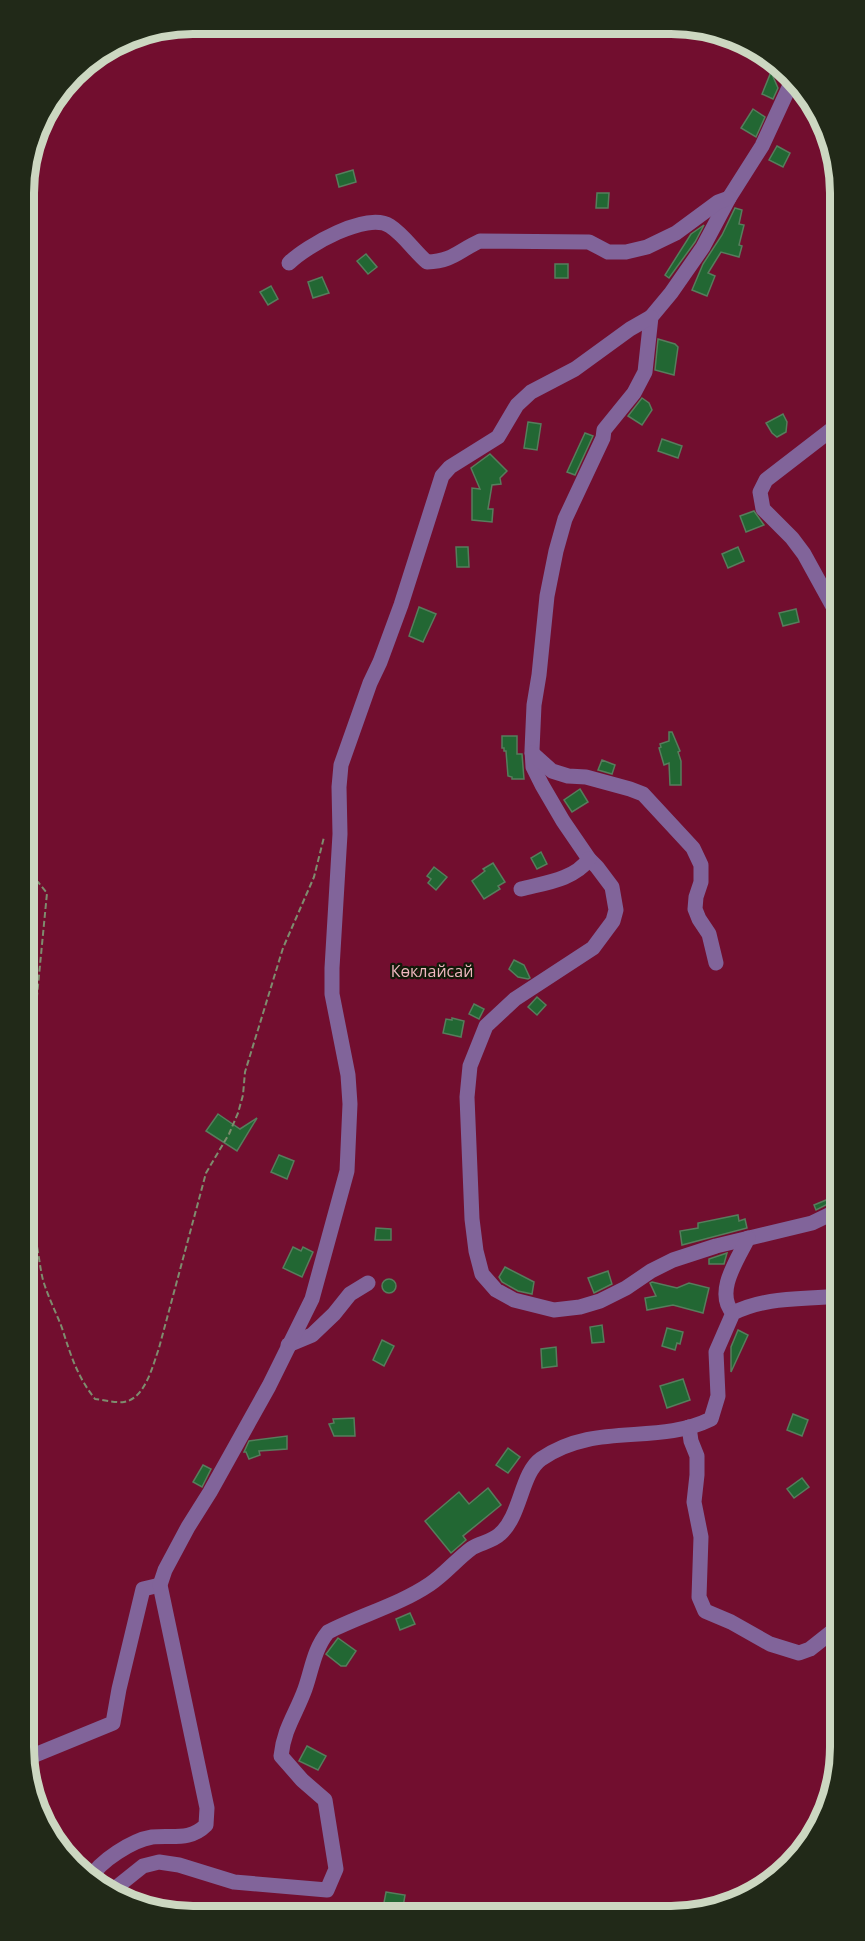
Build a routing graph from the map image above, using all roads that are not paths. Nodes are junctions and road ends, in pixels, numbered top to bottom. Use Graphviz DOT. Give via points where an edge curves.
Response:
graph roads {
  1 [pos="789,87"];
  2 [pos="729,198"];
  3 [pos="288,263"];
  4 [pos="651,317"];
  5 [pos="830,431"];
  6 [pos="830,603"];
  7 [pos="532,753"];
  8 [pos="589,859"];
  9 [pos="521,889"];
  10 [pos="716,963"];
  11 [pos="830,1214"];
  12 [pos="748,1238"];
  13 [pos="368,1283"];
  14 [pos="830,1297"];
  15 [pos="733,1313"];
  16 [pos="288,1345"];
  17 [pos="689,1427"];
  18 [pos="160,1585"];
  19 [pos="830,1633"];
  20 [pos="35,1755"];
  21 [pos="94,1871"];
  22 [pos="117,1887"];
  1 -- 2 [label="street" via="762,146"];
  2 -- 3 [label="street" via="676,233 626,252 609,252 590,242 480,241 455,257 427,262 389,226 374,222 327,237"];
  2 -- 4 [label="street" via="703,247"];
  4 -- 7 [label="street" via="645,372 634,393 604,430 565,519 556,551 534,705"];
  4 -- 16 [label="street" via="575,369 531,392 517,405 498,437 442,476 401,605 341,765 332,994 348,1075 347,1171 312,1299"];
  5 -- 6 [label="street" via="766,480 760,492 763,509 804,554"];
  7 -- 8 [label="street" via="533,767"];
  7 -- 10 [label="street" via="552,771 643,794 693,848 701,865 695,909 709,934"];
  8 -- 9 [label="street" via="571,875"];
  8 -- 12 [label="street" via="612,887 616,910 613,921 593,948 515,999 486,1026 470,1066 467,1097 472,1219 482,1274 496,1290 514,1300 554,1310 580,1307 600,1301 674,1260"];
  11 -- 12 [label="street" via="812,1223"];
  12 -- 15 [label="street" via="728,1282 725,1298"];
  13 -- 16 [label="street" via="350,1293 312,1335"];
  14 -- 15 [label="street" via="775,1300"];
  15 -- 17 [label="street" via="717,1352 718,1396 711,1419"];
  16 -- 18 [label="street"];
  17 -- 19 [label="street" via="698,1456 694,1502 701,1537 699,1597 705,1611 770,1644 799,1653"];
  17 -- 22 [label="street" via="584,1439 538,1460 512,1519 500,1535 473,1548 431,1584 327,1632 319,1643 304,1691 282,1738 281,1756 325,1800 336,1869 327,1890 234,1882 159,1862 143,1866"];
  18 -- 20 [label="street" via="143,1589 113,1723"];
  18 -- 21 [label="street" via="207,1808 206,1825 198,1833 151,1837 127,1846"];
}
